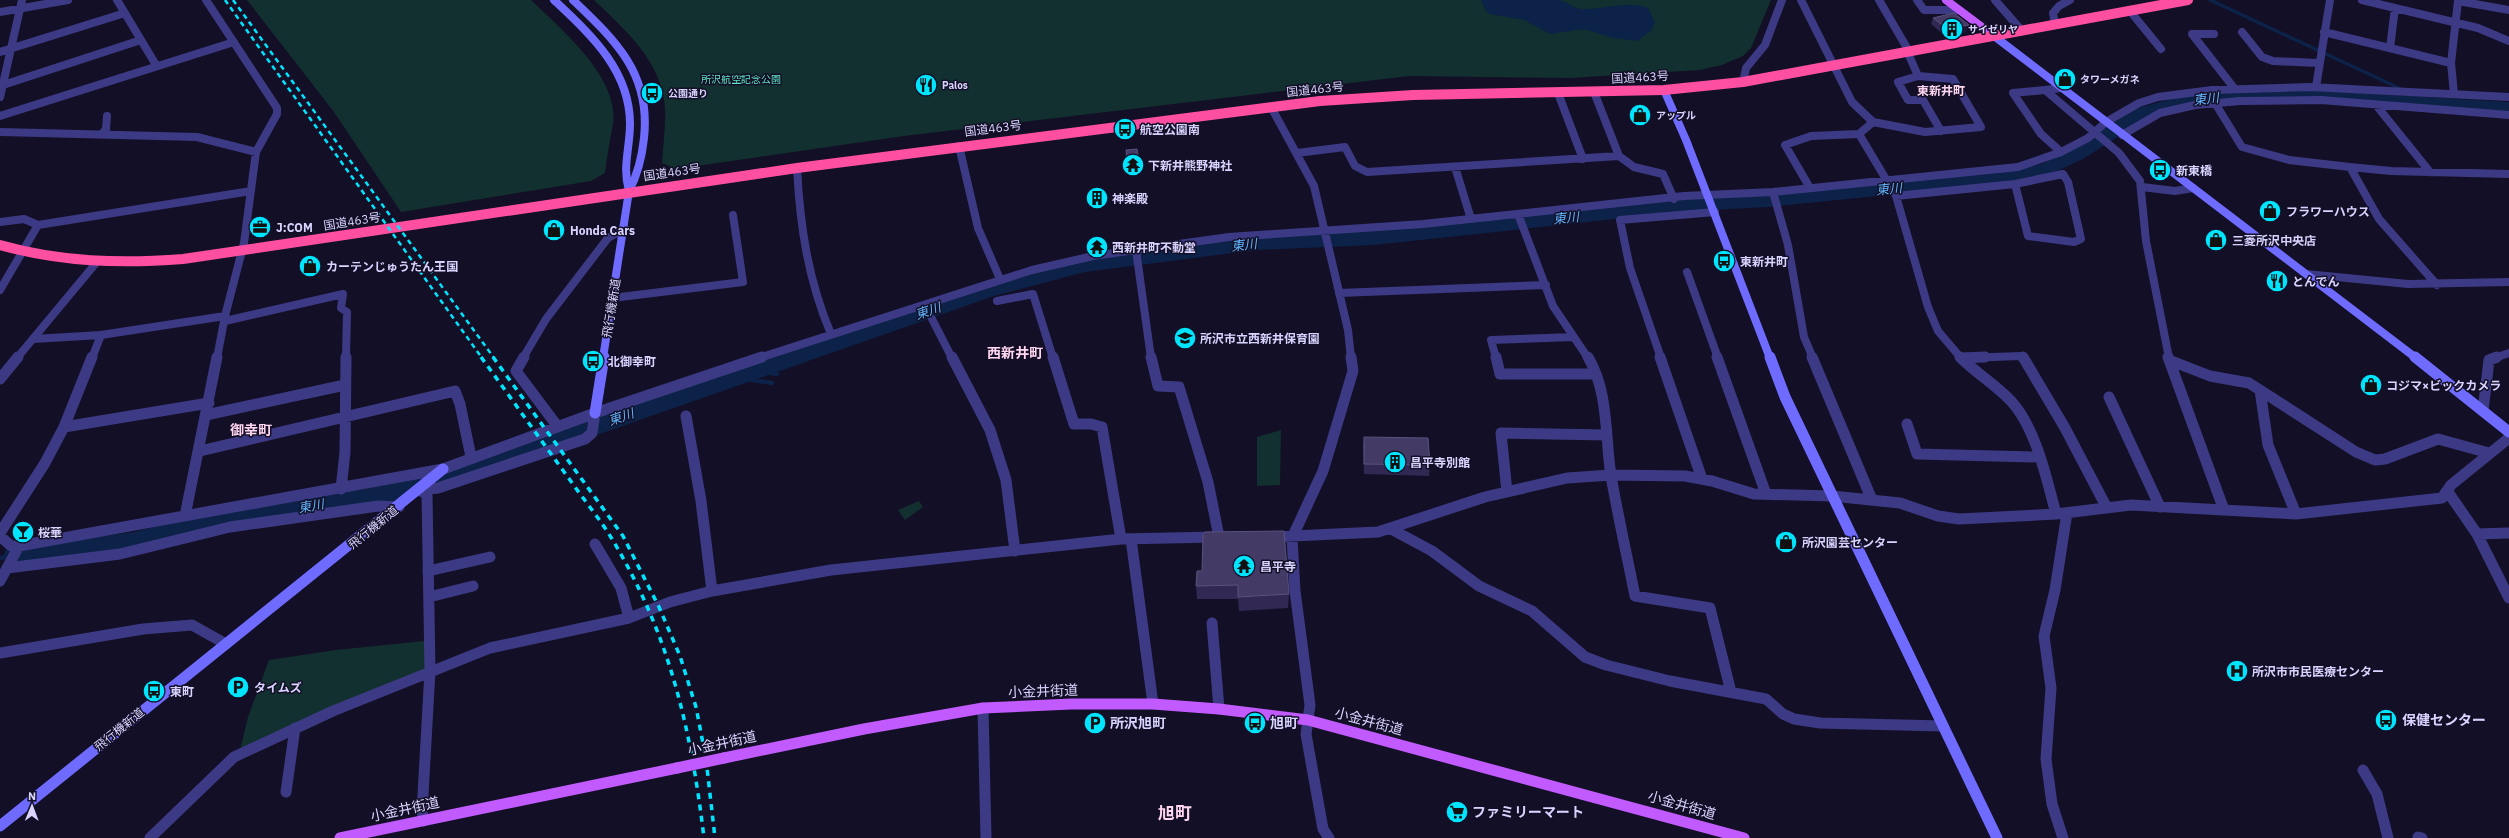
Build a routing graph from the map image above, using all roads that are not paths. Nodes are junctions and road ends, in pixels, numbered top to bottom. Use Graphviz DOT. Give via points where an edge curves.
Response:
graph roads {
  1 [pos="22,0"];
  2 [pos="68,0"];
  3 [pos="117,0"];
  4 [pos="206,0"];
  5 [pos="554,0"];
  6 [pos="573,0"];
  7 [pos="1782,0"];
  8 [pos="1801,0"];
  9 [pos="1879,0"];
  10 [pos="1917,0"];
  11 [pos="1946,0"];
  12 [pos="1995,0"];
  13 [pos="2070,0"];
  14 [pos="2188,0"];
  15 [pos="2330,0"];
  16 [pos="2362,0"];
  17 [pos="2395,8"];
  18 [pos="21,9"];
  19 [pos="1959,10"];
  20 [pos="2509,10"];
  21 [pos="2130,11"];
  22 [pos="0,12"];
  23 [pos="125,13"];
  24 [pos="2454,22"];
  25 [pos="2055,24"];
  26 [pos="2022,31"];
  27 [pos="2242,32"];
  28 [pos="2324,32"];
  29 [pos="2214,34"];
  30 [pos="1994,36"];
  31 [pos="141,40"];
  32 [pos="2509,41"];
  33 [pos="234,42"];
  34 [pos="12,48"];
  35 [pos="2390,48"];
  36 [pos="2161,49"];
  37 [pos="0,52"];
  38 [pos="1909,53"];
  39 [pos="2320,55"];
  40 [pos="2451,63"];
  41 [pos="156,66"];
  42 [pos="1833,66"];
  43 [pos="1918,76"];
  44 [pos="1743,82"];
  45 [pos="3,85"];
  46 [pos="2062,88"];
  47 [pos="2234,88"];
  48 [pos="2313,88"];
  49 [pos="1664,90"];
  50 [pos="2045,90"];
  51 [pos="1594,92"];
  52 [pos="1558,93"];
  53 [pos="2454,94"];
  54 [pos="0,97"];
  55 [pos="2509,98"];
  56 [pos="2320,99"];
  57 [pos="2215,103"];
  58 [pos="2376,105"];
  59 [pos="1271,107"];
  60 [pos="2509,115"];
  61 [pos="0,116"];
  62 [pos="107,116"];
  63 [pos="1873,122"];
  64 [pos="2108,124"];
  65 [pos="1941,131"];
  66 [pos="0,132"];
  67 [pos="102,134"];
  68 [pos="1859,134"];
  69 [pos="2096,134"];
  70 [pos="2122,134"];
  71 [pos="959,146"];
  72 [pos="256,152"];
  73 [pos="2061,152"];
  74 [pos="1297,153"];
  75 [pos="1619,156"];
  76 [pos="1583,159"];
  77 [pos="1455,167"];
  78 [pos="2350,167"];
  79 [pos="797,168"];
  80 [pos="2430,172"];
  81 [pos="2509,174"];
  82 [pos="1889,182"];
  83 [pos="2015,184"];
  84 [pos="2142,187"];
  85 [pos="1810,188"];
  86 [pos="2193,188"];
  87 [pos="251,191"];
  88 [pos="629,191"];
  89 [pos="1895,194"];
  90 [pos="1775,197"];
  91 [pos="1674,199"];
  92 [pos="1711,204"];
  93 [pos="733,215"];
  94 [pos="1518,215"];
  95 [pos="1471,219"];
  96 [pos="0,222"];
  97 [pos="38,225"];
  98 [pos="625,228"];
  99 [pos="1327,237"];
  100 [pos="0,245"];
  101 [pos="242,251"];
  102 [pos="21,252"];
  103 [pos="1137,252"];
  104 [pos="96,262"];
  105 [pos="1687,272"];
  106 [pos="2306,274"];
  107 [pos="1000,279"];
  108 [pos="2509,282"];
  109 [pos="1546,285"];
  110 [pos="2437,285"];
  111 [pos="0,290"];
  112 [pos="1339,293"];
  113 [pos="612,298"];
  114 [pos="997,301"];
  115 [pos="225,319"];
  116 [pos="932,319"];
  117 [pos="831,334"];
  118 [pos="101,335"];
  119 [pos="1574,337"];
  120 [pos="33,339"];
  121 [pos="2509,353"];
  122 [pos="1961,358"];
  123 [pos="2169,360"];
  124 [pos="1596,374"];
  125 [pos="0,379"];
  126 [pos="345,385"];
  127 [pos="2260,390"];
  128 [pos="2109,397"];
  129 [pos="209,403"];
  130 [pos="2483,411"];
  131 [pos="206,415"];
  132 [pos="594,415"];
  133 [pos="686,416"];
  134 [pos="345,417"];
  135 [pos="1906,424"];
  136 [pos="64,427"];
  137 [pos="558,427"];
  138 [pos="2509,432"];
  139 [pos="1607,435"];
  140 [pos="2509,438"];
  141 [pos="200,451"];
  142 [pos="2489,453"];
  143 [pos="471,457"];
  144 [pos="2039,457"];
  145 [pos="442,470"];
  146 [pos="1611,475"];
  147 [pos="1702,479"];
  148 [pos="421,488"];
  149 [pos="341,489"];
  150 [pos="1507,492"];
  151 [pos="2448,492"];
  152 [pos="1766,494"];
  153 [pos="1832,496"];
  154 [pos="1872,500"];
  155 [pos="399,507"];
  156 [pos="2160,507"];
  157 [pos="2107,508"];
  158 [pos="2224,510"];
  159 [pos="2062,514"];
  160 [pos="2296,514"];
  161 [pos="185,516"];
  162 [pos="1391,529"];
  163 [pos="2509,533"];
  164 [pos="0,534"];
  165 [pos="2477,534"];
  166 [pos="1219,537"];
  167 [pos="1233,537"];
  168 [pos="1263,537"];
  169 [pos="1292,538"];
  170 [pos="1126,539"];
  171 [pos="594,544"];
  172 [pos="18,548"];
  173 [pos="1015,551"];
  174 [pos="490,557"];
  175 [pos="9,565"];
  176 [pos="428,571"];
  177 [pos="0,581"];
  178 [pos="473,586"];
  179 [pos="712,591"];
  180 [pos="429,597"];
  181 [pos="2509,598"];
  182 [pos="629,618"];
  183 [pos="1212,623"];
  184 [pos="226,644"];
  185 [pos="0,653"];
  186 [pos="430,671"];
  187 [pos="1731,692"];
  188 [pos="1153,704"];
  189 [pos="983,708"];
  190 [pos="1219,708"];
  191 [pos="1308,720"];
  192 [pos="1942,726"];
  193 [pos="295,728"];
  194 [pos="2362,770"];
  195 [pos="286,792"];
  196 [pos="424,821"];
  197 [pos="0,826"];
  198 [pos="150,838"];
  199 [pos="340,838"];
  200 [pos="986,838"];
  201 [pos="1328,838"];
  202 [pos="1744,838"];
  203 [pos="1997,838"];
  204 [pos="2063,838"];
  205 [pos="2388,838"];
  1 -- 18 [label="street"];
  2 -- 18 [label="street"];
  3 -- 23 [label="street"];
  4 -- 33 [label="street"];
  5 -- 88 [label="street" via="601,46 621,77 631,116 623,176"];
  6 -- 88 [label="street" via="623,50 640,82 647,115 646,137 639,174"];
  7 -- 44 [label="street" via="1765,45 1746,68"];
  8 -- 42 [label="street"];
  9 -- 38 [label="street"];
  10 -- 19 [label="street" via="1924,10"];
  11 -- 19 [label="main road"];
  12 -- 26 [label="street"];
  13 -- 25 [label="street" via="2053,13"];
  14 -- 21 [label="highway, 国道463号"];
  15 -- 28 [label="street"];
  16 -- 17 [label="street"];
  17 -- 24 [label="street"];
  17 -- 35 [label="street"];
  18 -- 22 [label="street"];
  18 -- 34 [label="street"];
  19 -- 30 [label="main road"];
  20 -- 24 [label="street" via="2458,1"];
  21 -- 25 [label="highway, 国道463号"];
  21 -- 36 [label="street"];
  23 -- 31 [label="street"];
  23 -- 34 [label="street"];
  24 -- 32 [label="street"];
  24 -- 40 [label="street"];
  25 -- 26 [label="highway, 国道463号"];
  26 -- 30 [label="highway, 国道463号"];
  27 -- 39 [label="street" via="2262,57 2273,61"];
  28 -- 35 [label="street"];
  28 -- 39 [label="street"];
  29 -- 47 [label="street" via="2192,34"];
  30 -- 38 [label="highway, 国道463号"];
  30 -- 46 [label="street"];
  31 -- 41 [label="street"];
  31 -- 45 [label="street"];
  33 -- 41 [label="street"];
  33 -- 72 [label="street" via="276,108 277,114"];
  34 -- 37 [label="street"];
  34 -- 45 [label="street"];
  35 -- 40 [label="street"];
  38 -- 42 [label="highway, 国道463号"];
  38 -- 43 [label="street"];
  39 -- 48 [label="street"];
  40 -- 53 [label="street"];
  41 -- 61 [label="street"];
  42 -- 44 [label="highway, 国道463号"];
  42 -- 63 [label="street" via="1852,102"];
  43 -- 65 [label="street" via="1898,82 1908,100 1923,100"];
  43 -- 65 [label="street" via="1952,79 1981,127"];
  44 -- 49 [label="highway, 国道463号"];
  45 -- 54 [label="street"];
  46 -- 50 [label="street"];
  46 -- 64 [label="street"];
  47 -- 48 [label="street"];
  47 -- 64 [label="street" via="2181,93 2147,100"];
  48 -- 53 [label="street"];
  48 -- 56 [label="street"];
  49 -- 51 [label="highway, 国道463号"];
  49 -- 92 [label="street"];
  50 -- 69 [label="street"];
  50 -- 73 [label="street" via="2013,94 2041,134"];
  51 -- 52 [label="highway, 国道463号"];
  51 -- 75 [label="street"];
  52 -- 59 [label="highway, 国道463号" via="1372,97"];
  52 -- 76 [label="street"];
  53 -- 55 [label="street"];
  56 -- 57 [label="street"];
  56 -- 58 [label="street"];
  57 -- 70 [label="street" via="2160,113"];
  57 -- 78 [label="street" via="2242,147 2289,160"];
  58 -- 60 [label="street"];
  58 -- 80 [label="street"];
  59 -- 71 [label="highway, 国道463号"];
  59 -- 74 [label="street"];
  62 -- 67 [label="street" via="106,129"];
  63 -- 65 [label="street" via="1917,131"];
  63 -- 68 [label="street"];
  64 -- 69 [label="street"];
  64 -- 70 [label="street"];
  66 -- 67 [label="street"];
  67 -- 72 [label="street" via="197,137"];
  68 -- 82 [label="street"];
  68 -- 85 [label="street" via="1811,136 1785,145"];
  69 -- 73 [label="street"];
  69 -- 84 [label="street" via="2127,162"];
  70 -- 86 [label="street"];
  71 -- 79 [label="highway, 国道463号"];
  71 -- 107 [label="street" via="978,228"];
  72 -- 87 [label="street"];
  73 -- 82 [label="street" via="2018,167"];
  74 -- 77 [label="street" via="1345,147 1354,166 1362,172"];
  74 -- 99 [label="street" via="1314,186"];
  75 -- 76 [label="street"];
  75 -- 91 [label="street" via="1623,161 1638,168 1663,174"];
  76 -- 77 [label="street"];
  77 -- 95 [label="street"];
  78 -- 80 [label="street"];
  78 -- 110 [label="street" via="2379,219"];
  79 -- 88 [label="highway, 国道463号"];
  79 -- 117 [label="street" via="801,229 809,278"];
  80 -- 81 [label="street"];
  82 -- 85 [label="street"];
  82 -- 89 [label="street"];
  83 -- 83 [label="street" via="2063,174 2068,182 2081,239 2074,242 2028,236"];
  83 -- 89 [label="street"];
  84 -- 86 [label="street" via="2176,191"];
  84 -- 123 [label="street" via="2143,223"];
  85 -- 90 [label="street"];
  86 -- 106 [label="street"];
  87 -- 97 [label="street"];
  87 -- 101 [label="street"];
  88 -- 98 [label="street, 飛行機新道"];
  88 -- 101 [label="highway, 国道463号"];
  89 -- 122 [label="street" via="1928,307 1938,331"];
  90 -- 92 [label="street"];
  90 -- 154 [label="street" via="1788,245 1804,337"];
  91 -- 92 [label="street"];
  91 -- 94 [label="street"];
  92 -- 147 [label="street" via="1620,220 1630,268"];
  92 -- 153 [label="street" via="1785,397"];
  93 -- 113 [label="street" via="743,282"];
  94 -- 95 [label="street"];
  94 -- 109 [label="street"];
  95 -- 99 [label="street"];
  96 -- 97 [label="street" via="24,219"];
  97 -- 102 [label="street"];
  98 -- 113 [label="street, 飛行機新道"];
  98 -- 137 [label="street" via="608,238 546,318 516,371"];
  99 -- 103 [label="street" via="1229,237"];
  99 -- 112 [label="street"];
  100 -- 102 [label="highway, 国道463号"];
  101 -- 104 [label="highway, 国道463号" via="154,262"];
  101 -- 115 [label="street"];
  102 -- 104 [label="highway, 国道463号" via="58,259"];
  102 -- 111 [label="street"];
  103 -- 107 [label="street" via="1067,261"];
  103 -- 166 [label="street" via="1142,297 1158,386 1179,387 1208,482"];
  104 -- 120 [label="street"];
  105 -- 152 [label="street"];
  106 -- 110 [label="street"];
  106 -- 130 [label="street"];
  107 -- 117 [label="street"];
  108 -- 110 [label="street"];
  109 -- 112 [label="street"];
  109 -- 119 [label="street" via="1556,312"];
  112 -- 169 [label="street" via="1351,347 1352,377 1323,471"];
  113 -- 132 [label="street, 飛行機新道"];
  114 -- 170 [label="street" via="1033,294 1074,424 1102,427"];
  115 -- 118 [label="street"];
  115 -- 126 [label="street" via="343,294 340,308 347,312"];
  115 -- 129 [label="street"];
  116 -- 173 [label="street" via="990,430 1006,480"];
  117 -- 132 [label="street"];
  118 -- 120 [label="street"];
  118 -- 136 [label="street"];
  119 -- 124 [label="street"];
  119 -- 124 [label="street" via="1491,340 1500,374"];
  120 -- 125 [label="street"];
  121 -- 130 [label="street" via="2489,360"];
  122 -- 144 [label="street" via="2012,402 2029,430"];
  122 -- 157 [label="street" via="2022,356 2065,428"];
  123 -- 127 [label="street" via="2210,376 2249,383"];
  123 -- 158 [label="street"];
  124 -- 139 [label="street"];
  126 -- 131 [label="street"];
  126 -- 134 [label="street"];
  127 -- 142 [label="street" via="2356,452 2375,460 2402,454 2438,439"];
  127 -- 160 [label="street" via="2268,445"];
  128 -- 156 [label="street"];
  129 -- 131 [label="street"];
  129 -- 136 [label="street"];
  130 -- 138 [label="street"];
  131 -- 141 [label="street"];
  132 -- 137 [label="street, 飛行機新道"];
  132 -- 148 [label="street" via="592,431 578,442 438,488"];
  133 -- 179 [label="street" via="701,501"];
  134 -- 141 [label="street"];
  134 -- 143 [label="street" via="455,391"];
  134 -- 149 [label="street"];
  135 -- 144 [label="street" via="1917,454"];
  136 -- 164 [label="street" via="45,463"];
  137 -- 143 [label="street, 飛行機新道"];
  139 -- 146 [label="street"];
  139 -- 150 [label="street" via="1501,433"];
  140 -- 142 [label="street"];
  141 -- 161 [label="street"];
  142 -- 151 [label="street" via="2451,485"];
  143 -- 145 [label="street, 飛行機新道"];
  144 -- 159 [label="street"];
  145 -- 148 [label="street, 飛行機新道"];
  145 -- 149 [label="street"];
  146 -- 147 [label="street"];
  146 -- 150 [label="street" via="1567,478"];
  146 -- 187 [label="street" via="1635,596 1710,608"];
  147 -- 152 [label="street" via="1748,492"];
  148 -- 155 [label="street, 飛行機新道"];
  148 -- 176 [label="street" via="427,494"];
  149 -- 161 [label="street"];
  150 -- 162 [label="street" via="1433,513"];
  151 -- 160 [label="street" via="2442,498 2433,500"];
  151 -- 165 [label="street"];
  152 -- 153 [label="street"];
  153 -- 154 [label="street"];
  153 -- 192 [label="street"];
  154 -- 159 [label="street" via="1900,503 1938,516 1959,519"];
  155 -- 175 [label="street" via="378,506 230,527 120,554"];
  155 -- 184 [label="street, 飛行機新道"];
  156 -- 157 [label="street" via="2131,505"];
  156 -- 158 [label="street"];
  157 -- 159 [label="street"];
  158 -- 160 [label="street"];
  159 -- 204 [label="street" via="2055,590 2044,636 2051,688 2047,766 2052,804"];
  161 -- 172 [label="street"];
  162 -- 169 [label="street"];
  162 -- 187 [label="street" via="1432,551 1479,586 1532,611 1585,657 1670,681"];
  163 -- 165 [label="street"];
  164 -- 172 [label="street" via="11,546"];
  165 -- 181 [label="street"];
  166 -- 167 [label="street"];
  166 -- 170 [label="street"];
  168 -- 169 [label="street"];
  169 -- 191 [label="street" via="1295,591 1310,705"];
  170 -- 173 [label="street"];
  170 -- 188 [label="street"];
  171 -- 182 [label="street" via="621,588"];
  172 -- 175 [label="street"];
  173 -- 179 [label="street" via="831,570"];
  174 -- 176 [label="street"];
  175 -- 177 [label="street"];
  176 -- 180 [label="street"];
  178 -- 180 [label="street"];
  179 -- 182 [label="street" via="670,602"];
  180 -- 186 [label="street"];
  182 -- 186 [label="street" via="490,648"];
  183 -- 190 [label="street"];
  184 -- 185 [label="street" via="192,625 143,629"];
  184 -- 197 [label="street, 飛行機新道"];
  186 -- 193 [label="street"];
  186 -- 196 [label="street" via="422,812"];
  187 -- 192 [label="street" via="1766,699 1782,714 1794,719 1820,723"];
  188 -- 189 [label="main road, 小金井街道"];
  188 -- 190 [label="main road, 小金井街道"];
  189 -- 196 [label="main road, 小金井街道, bridge" via="864,729"];
  189 -- 200 [label="street"];
  190 -- 191 [label="main road, 小金井街道"];
  191 -- 201 [label="street" via="1306,734 1323,829"];
  191 -- 202 [label="main road, 小金井街道"];
  192 -- 203 [label="street"];
  193 -- 195 [label="street"];
  193 -- 198 [label="street" via="234,757"];
  194 -- 205 [label="street" via="2377,794"];
  196 -- 199 [label="main road, 小金井街道"];
}
